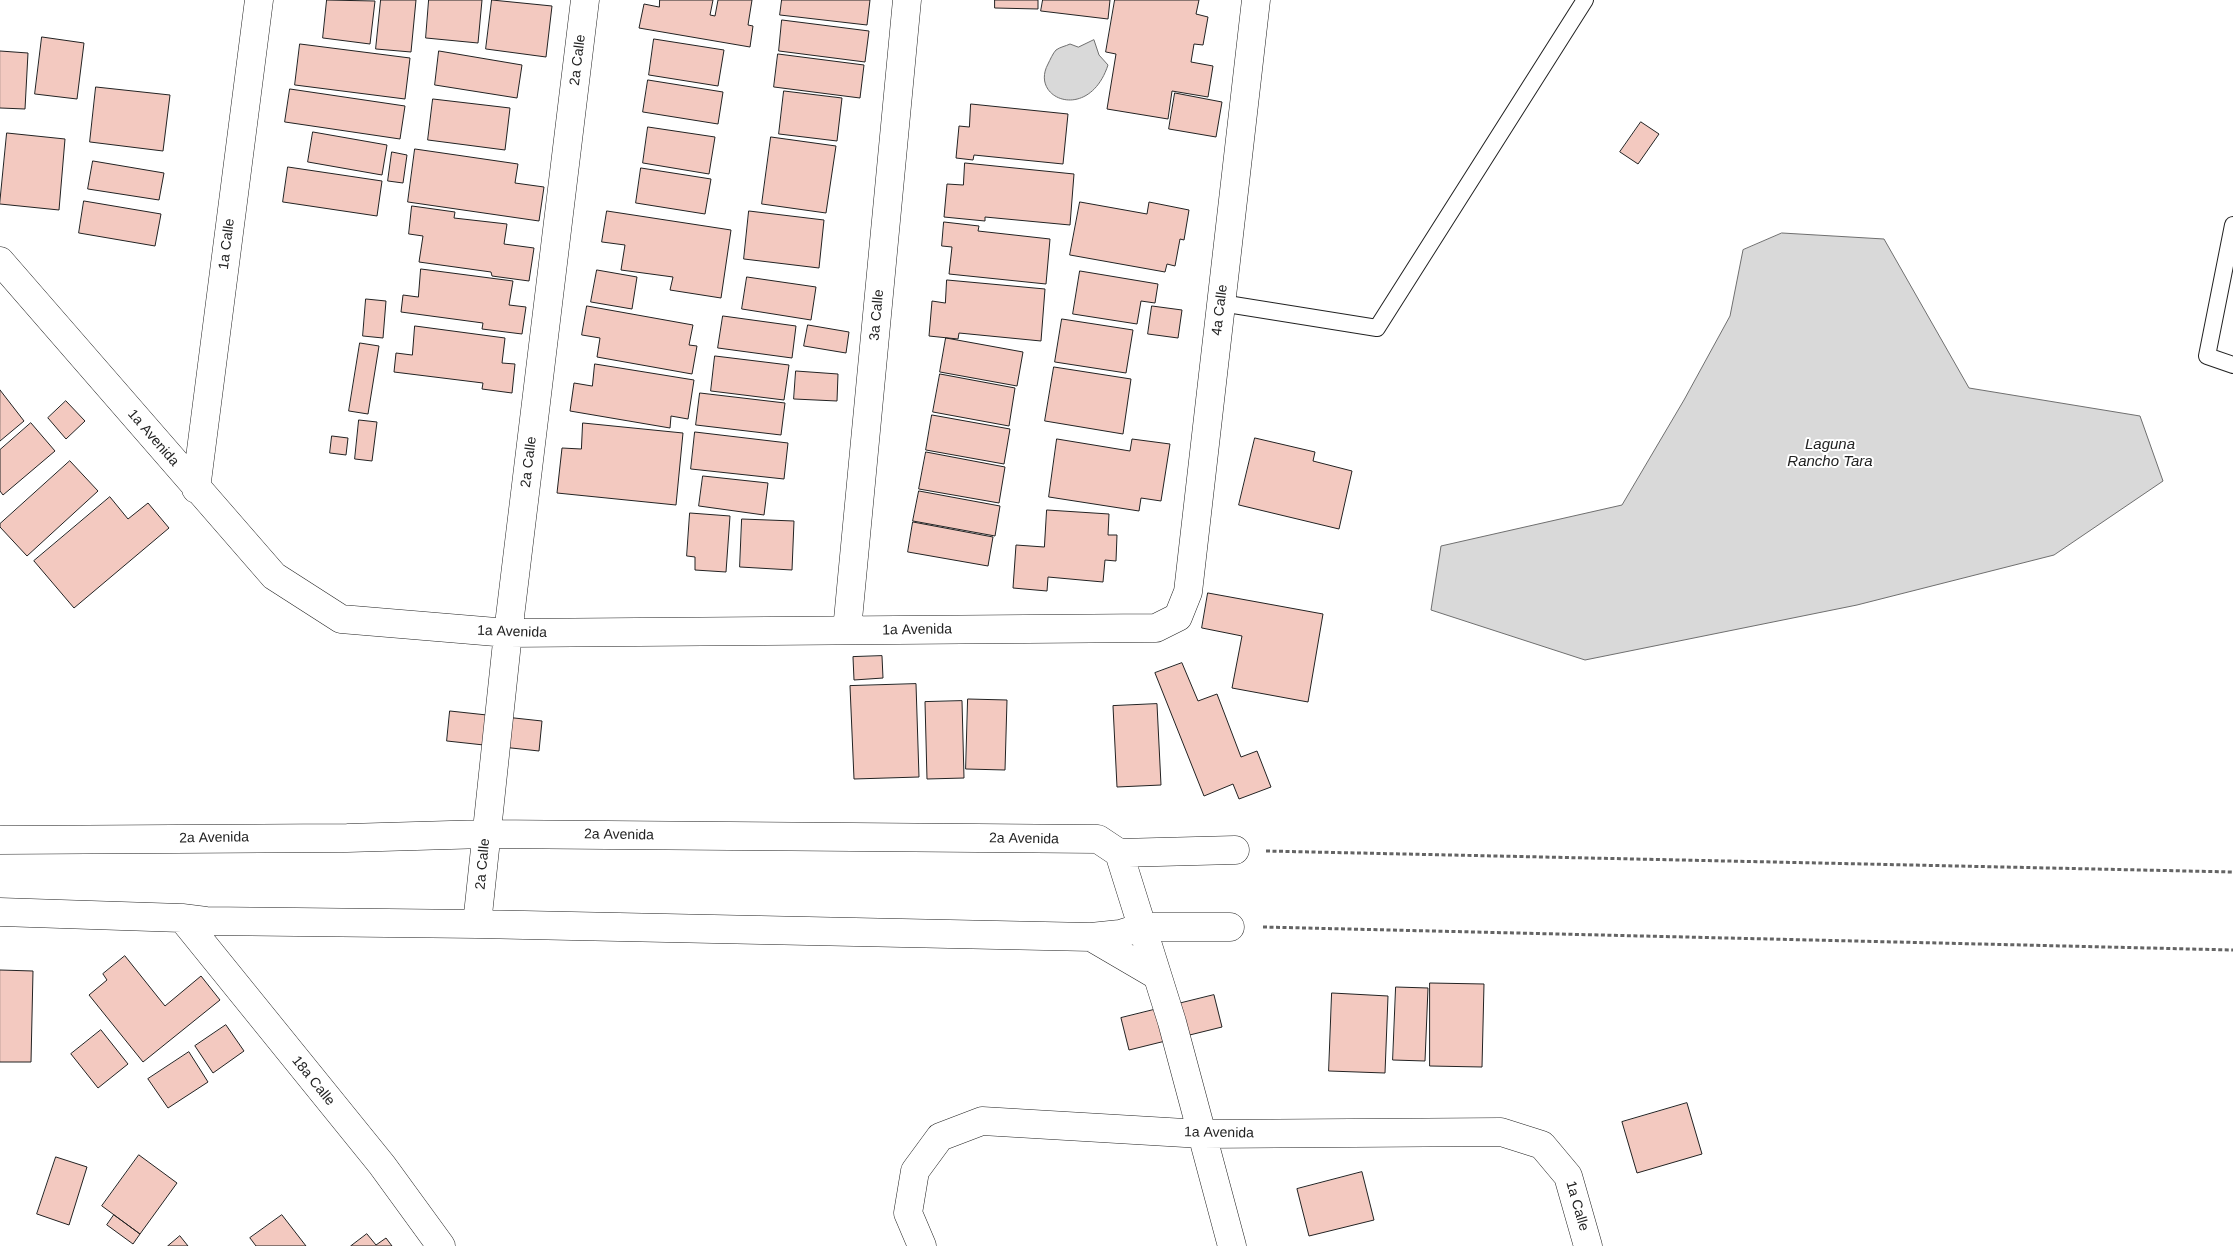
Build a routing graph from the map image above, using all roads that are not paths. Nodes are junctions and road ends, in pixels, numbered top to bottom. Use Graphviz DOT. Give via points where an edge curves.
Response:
graph roads {
  1 [pos="259,0"];
  2 [pos="585,0"];
  3 [pos="907,0"];
  4 [pos="1256,0"];
  5 [pos="1585,0"];
  6 [pos="2233,225"];
  7 [pos="0,261"];
  8 [pos="1221,303"];
  9 [pos="2233,365"];
  10 [pos="196,489"];
  11 [pos="1178,617"];
  12 [pos="847,630"];
  13 [pos="508,633"];
  14 [pos="485,834"];
  15 [pos="0,840"];
  16 [pos="1235,850"];
  17 [pos="1120,853"];
  18 [pos="0,912"];
  19 [pos="182,918"];
  20 [pos="477,924"];
  21 [pos="1230,926"];
  22 [pos="1142,927"];
  23 [pos="1091,937"];
  24 [pos="1156,975"];
  25 [pos="1202,1134"];
  26 [pos="1542,1145"];
  27 [pos="441,1246"];
  28 [pos="922,1246"];
  29 [pos="1232,1246"];
  30 [pos="1588,1246"];
  1 -- 10 [label="street, 1a Calle"];
  2 -- 13 [label="street, 2a Calle"];
  3 -- 12 [label="street, 3a Calle"];
  4 -- 8 [label="street, 4a Calle"];
  5 -- 8 [label="lane" via="1377,328"];
  6 -- 9 [label="lane" via="2207,356"];
  7 -- 10 [label="street, 1a Avenida"];
  8 -- 11 [label="street, 4a Calle" via="1188,592"];
  10 -- 13 [label="street, 1a Avenida" via="274,576 341,620"];
  11 -- 12 [label="street, 1a Avenida" via="1156,628"];
  12 -- 13 [label="street, 1a Avenida"];
  13 -- 14 [label="street, 2a Calle"];
  14 -- 15 [label="street, 2a Avenida"];
  14 -- 17 [label="street, 2a Avenida" via="1098,839"];
  14 -- 20 [label="street, 2a Calle"];
  16 -- 17 [label="street"];
  17 -- 22 [label="street"];
  18 -- 19 [label="street"];
  19 -- 20 [label="street" via="206,921"];
  19 -- 27 [label="street, 18a Calle" via="382,1165"];
  20 -- 23 [label="street"];
  21 -- 22 [label="street"];
  22 -- 23 [label="street" via="1120,934"];
  22 -- 24 [label="street"];
  23 -- 24 [label="street"];
  24 -- 25 [label="street"];
  25 -- 26 [label="street, 1a Avenida" via="1501,1132"];
  25 -- 28 [label="street, 1a Avenida" via="982,1121 940,1138 915,1171 908,1213"];
  25 -- 29 [label="street"];
  26 -- 30 [label="street, 1a Calle" via="1568,1176"];
}
